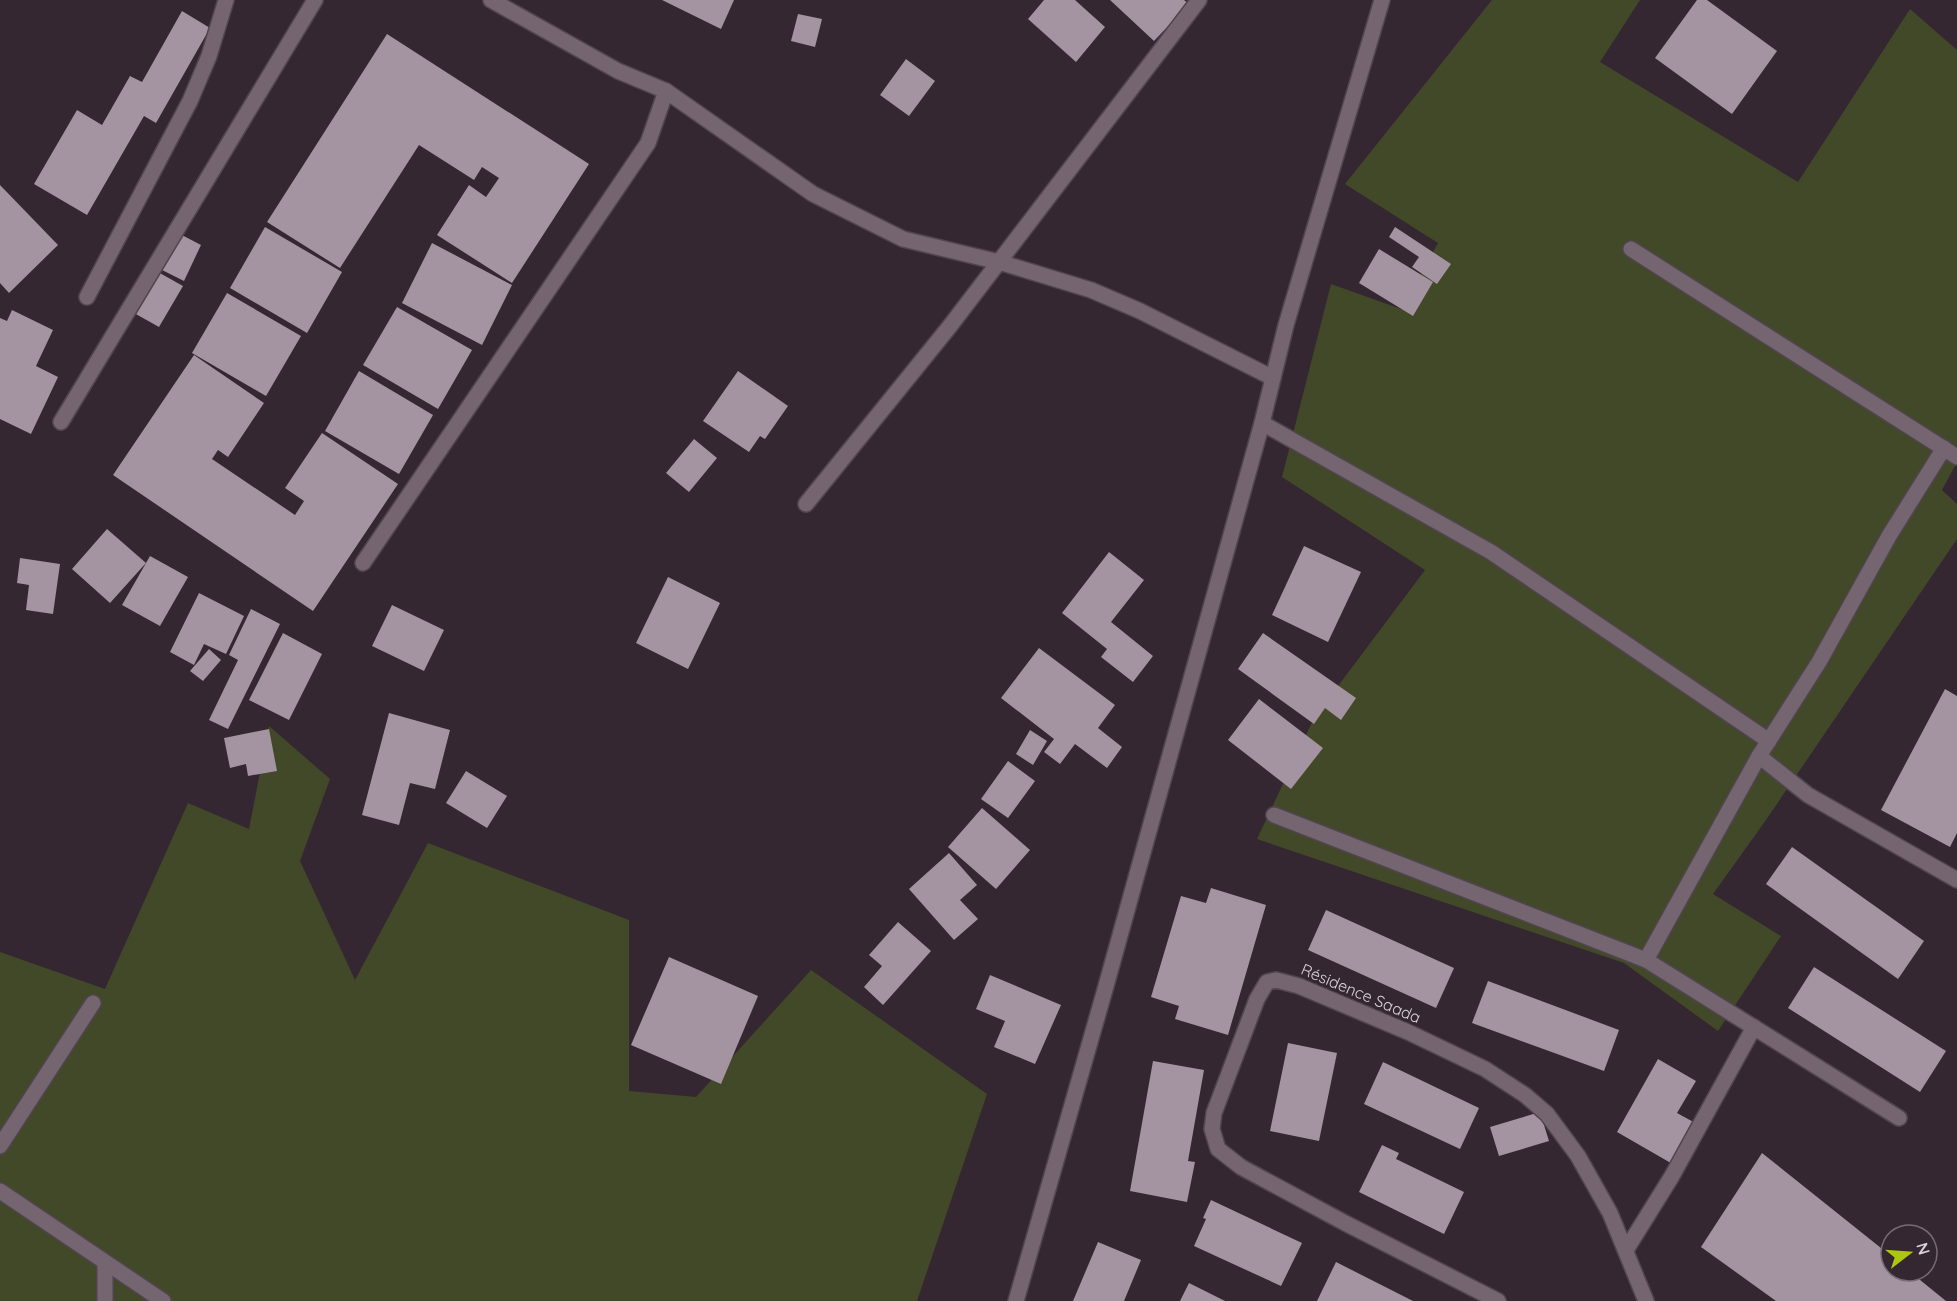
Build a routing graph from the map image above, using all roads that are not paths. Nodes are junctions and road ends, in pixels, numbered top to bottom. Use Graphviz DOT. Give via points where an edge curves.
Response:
graph roads {
  1 [pos="226,0"];
  2 [pos="315,0"];
  3 [pos="491,0"];
  4 [pos="1199,0"];
  5 [pos="1382,0"];
  6 [pos="666,91"];
  7 [pos="1631,249"];
  8 [pos="999,262"];
  9 [pos="87,297"];
  10 [pos="1273,378"];
  11 [pos="61,422"];
  12 [pos="1262,423"];
  13 [pos="1951,453"];
  14 [pos="806,504"];
  15 [pos="363,563"];
  16 [pos="1769,741"];
  17 [pos="1759,756"];
  18 [pos="1274,815"];
  19 [pos="1957,880"];
  20 [pos="1646,960"];
  21 [pos="93,1003"];
  22 [pos="1754,1027"];
  23 [pos="1899,1118"];
  24 [pos="0,1146"];
  25 [pos="0,1191"];
  26 [pos="1626,1250"];
  27 [pos="105,1264"];
  28 [pos="1017,1300"];
  29 [pos="105,1301"];
  30 [pos="163,1301"];
  31 [pos="1498,1301"];
  32 [pos="1646,1301"];
  1 -- 9 [label="street" via="190,101"];
  2 -- 11 [label="street"];
  3 -- 6 [label="street" via="618,71"];
  4 -- 8 [label="street"];
  5 -- 10 [label="street"];
  6 -- 8 [label="street" via="813,194 903,239"];
  6 -- 15 [label="street" via="648,143"];
  7 -- 13 [label="street"];
  8 -- 10 [label="street" via="1091,290"];
  8 -- 14 [label="street"];
  10 -- 12 [label="street"];
  12 -- 16 [label="street" via="1491,552"];
  12 -- 28 [label="street"];
  13 -- 16 [label="street" via="1889,536 1819,662"];
  16 -- 17 [label="street"];
  17 -- 19 [label="street" via="1808,795"];
  17 -- 20 [label="street"];
  18 -- 20 [label="street"];
  20 -- 22 [label="street"];
  21 -- 24 [label="street"];
  22 -- 23 [label="street"];
  22 -- 26 [label="street" via="1672,1176"];
  25 -- 27 [label="street"];
  26 -- 31 [label="street, Résidence Saada" via="1578,1156 1547,1114 1508,1082 1408,1032 1299,986 1276,980 1267,982 1214,1113 1212,1129 1218,1149 1281,1189"];
  26 -- 32 [label="street"];
  27 -- 29 [label="street"];
  27 -- 30 [label="street"];
}
